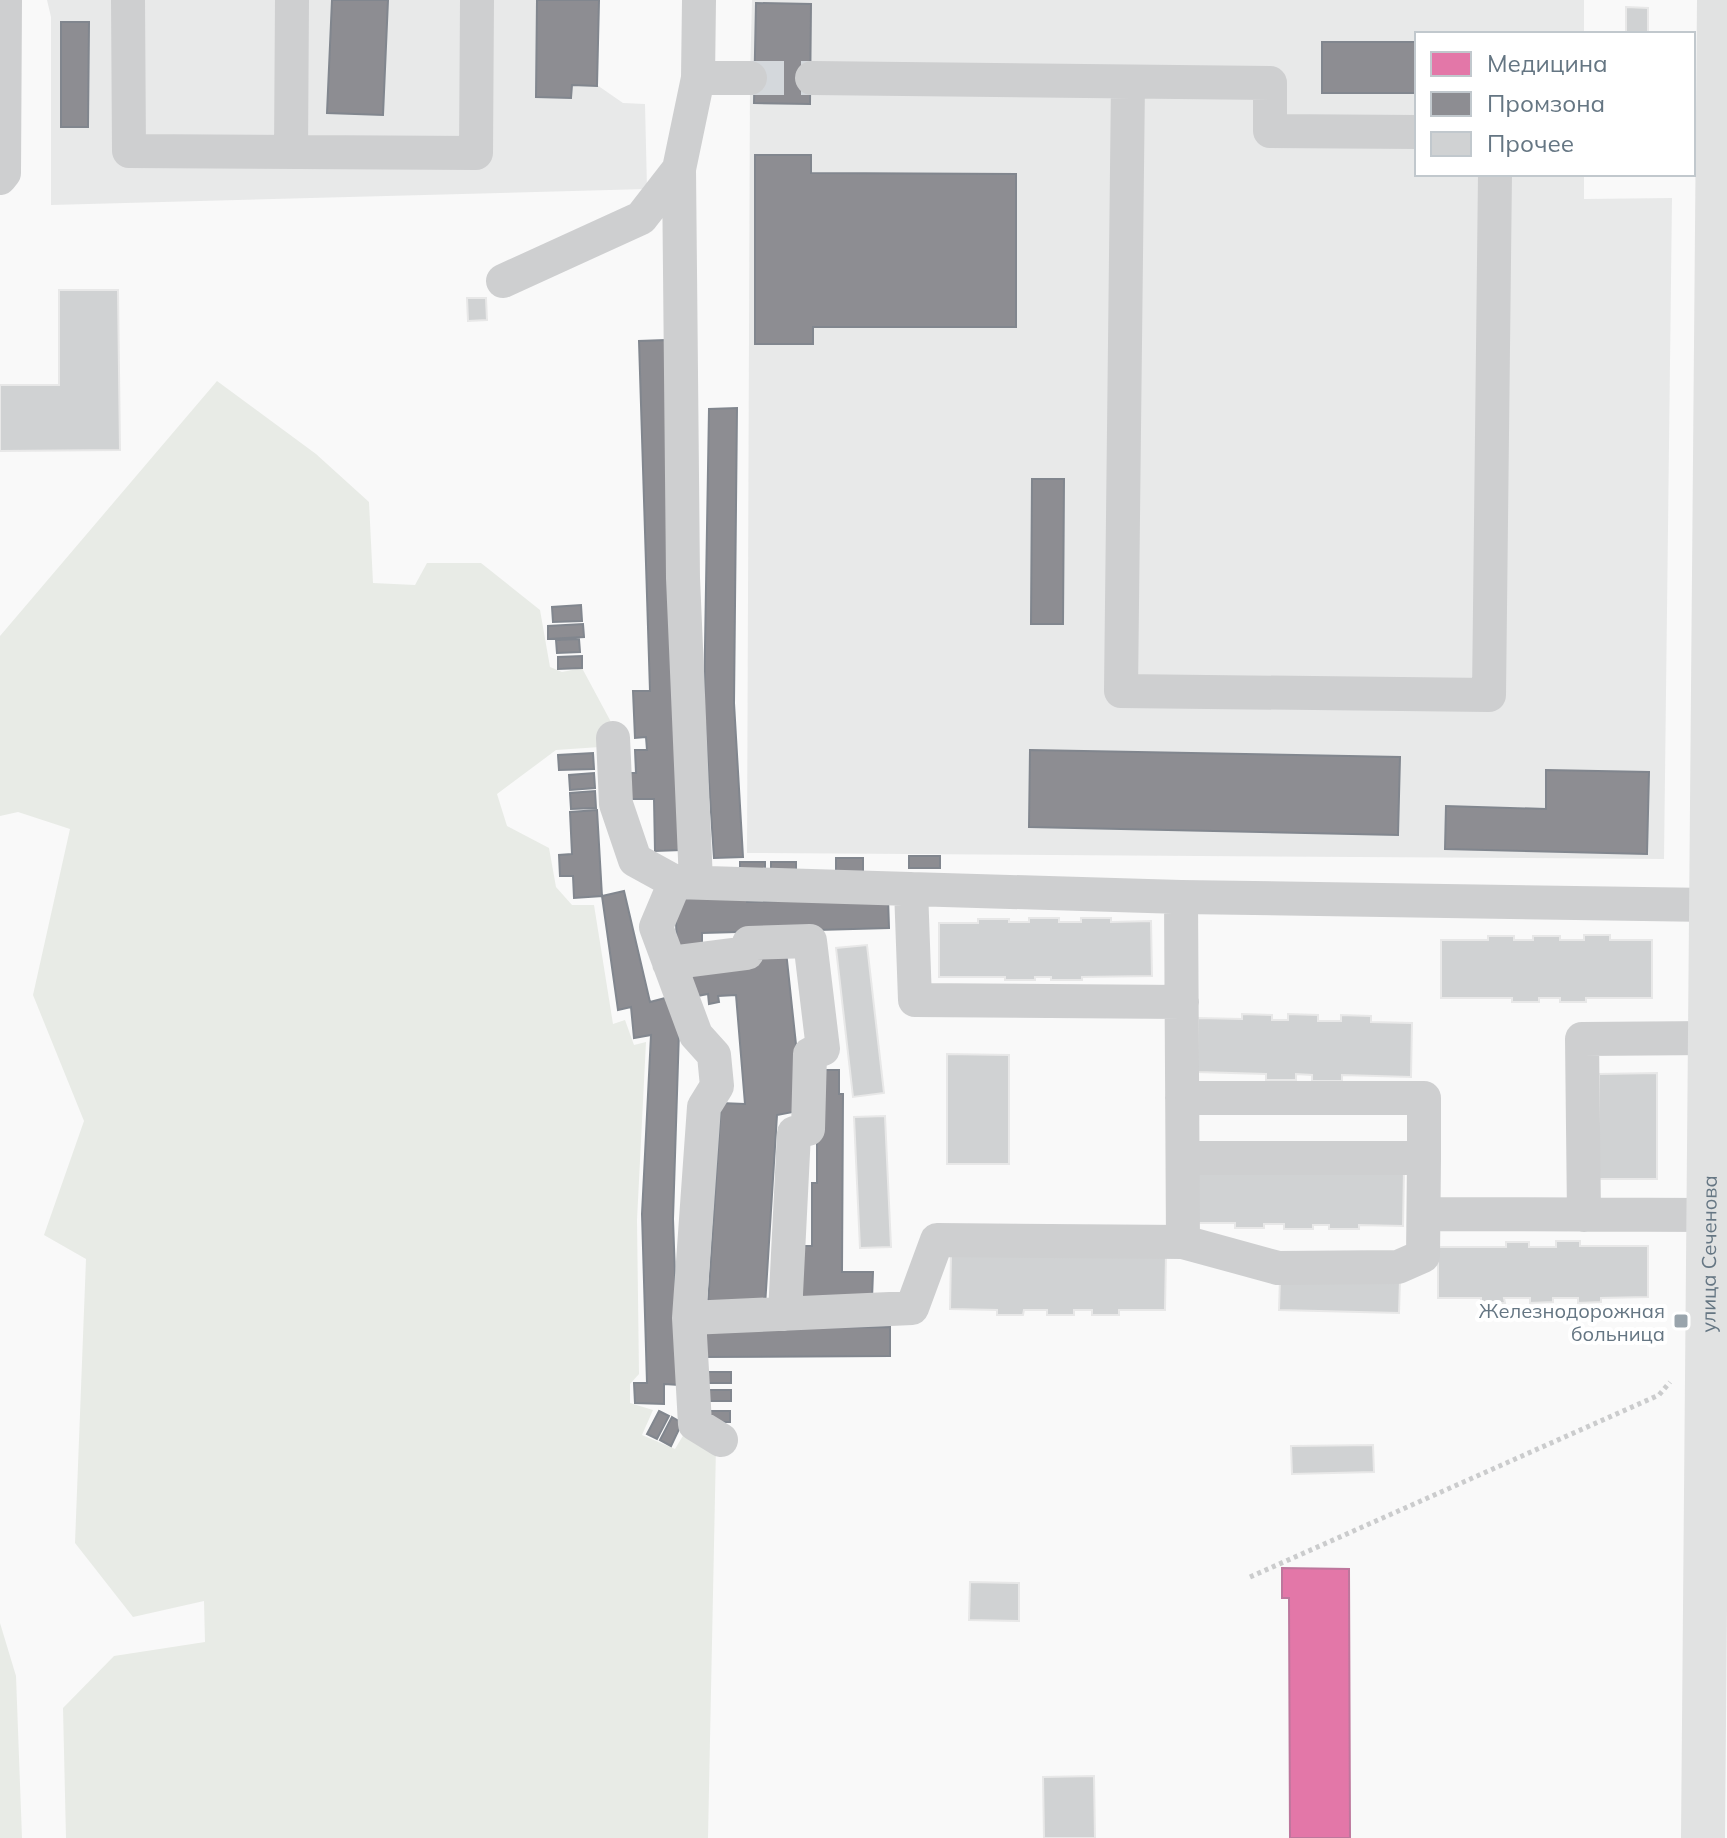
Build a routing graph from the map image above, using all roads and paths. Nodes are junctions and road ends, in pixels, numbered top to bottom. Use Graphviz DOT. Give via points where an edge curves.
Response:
graph roads {
  1 [pos="5,0"];
  2 [pos="128,0"];
  3 [pos="292,0"];
  4 [pos="477,0"];
  5 [pos="699,0"];
  6 [pos="1719,0"];
  7 [pos="698,78"];
  8 [pos="750,78"];
  9 [pos="812,78"];
  10 [pos="1128,82"];
  11 [pos="1415,132"];
  12 [pos="291,152"];
  13 [pos="679,169"];
  14 [pos="1495,176"];
  15 [pos="0,178"];
  16 [pos="503,281"];
  17 [pos="1720,634"];
  18 [pos="613,738"];
  19 [pos="686,882"];
  20 [pos="911,889"];
  21 [pos="1181,897"];
  22 [pos="1716,931"];
  23 [pos="669,963"];
  24 [pos="1182,1002"];
  25 [pos="1710,1038"];
  26 [pos="1182,1098"];
  27 [pos="1183,1158"];
  28 [pos="1424,1158"];
  29 [pos="1424,1214"];
  30 [pos="1584,1215"];
  31 [pos="1708,1215"];
  32 [pos="1183,1242"];
  33 [pos="1718,1259"];
  34 [pos="785,1314"];
  35 [pos="689,1318"];
  36 [pos="1717,1338"];
  37 [pos="721,1440"];
  38 [pos="1250,1577"];
  39 [pos="1715,1757"];
  40 [pos="1703,1838"];
  1 -- 15 [label="street"];
  2 -- 12 [label="street" via="129,151"];
  3 -- 12 [label="street"];
  4 -- 12 [label="street" via="476,153"];
  5 -- 7 [label="street"];
  6 -- 17 [label="main road, улица Сеченова"];
  7 -- 8 [label="street"];
  7 -- 13 [label="street"];
  9 -- 10 [label="street"];
  10 -- 11 [label="street" via="1270,83 1270,131"];
  10 -- 14 [label="street" via="1121,691 1489,695"];
  13 -- 16 [label="street" via="641,218"];
  13 -- 19 [label="street"];
  17 -- 22 [label="main road, улица Сеченова"];
  18 -- 19 [label="street" via="616,804 635,860"];
  19 -- 20 [label="street"];
  19 -- 23 [label="street" via="656,927"];
  20 -- 21 [label="street"];
  20 -- 24 [label="street" via="915,1000"];
  21 -- 22 [label="street"];
  21 -- 24 [label="street"];
  22 -- 25 [label="main road, улица Сеченова"];
  23 -- 34 [label="street" via="747,953 749,943 810,941 823,1049 810,1054 808,1129 794,1133"];
  23 -- 35 [label="street" via="696,1035 714,1055 717,1086 704,1107"];
  24 -- 26 [label="street"];
  25 -- 30 [label="street" via="1582,1039"];
  25 -- 31 [label="main road, улица Сеченова"];
  26 -- 27 [label="street"];
  26 -- 28 [label="street" via="1424,1098"];
  27 -- 28 [label="street"];
  27 -- 32 [label="street"];
  28 -- 29 [label="street"];
  29 -- 30 [label="street"];
  29 -- 32 [label="street" via="1423,1256 1398,1267 1278,1268"];
  30 -- 31 [label="street"];
  31 -- 33 [label="main road, улица Сеченова"];
  32 -- 34 [label="street" via="937,1240 912,1308"];
  33 -- 36 [label="main road, улица Сеченова"];
  34 -- 35 [label="street"];
  35 -- 37 [label="street" via="695,1424"];
  36 -- 38 [label="path" via="1659,1395"];
  36 -- 39 [label="main road, улица Сеченова"];
  39 -- 40 [label="main road, улица Сеченова"];
}
